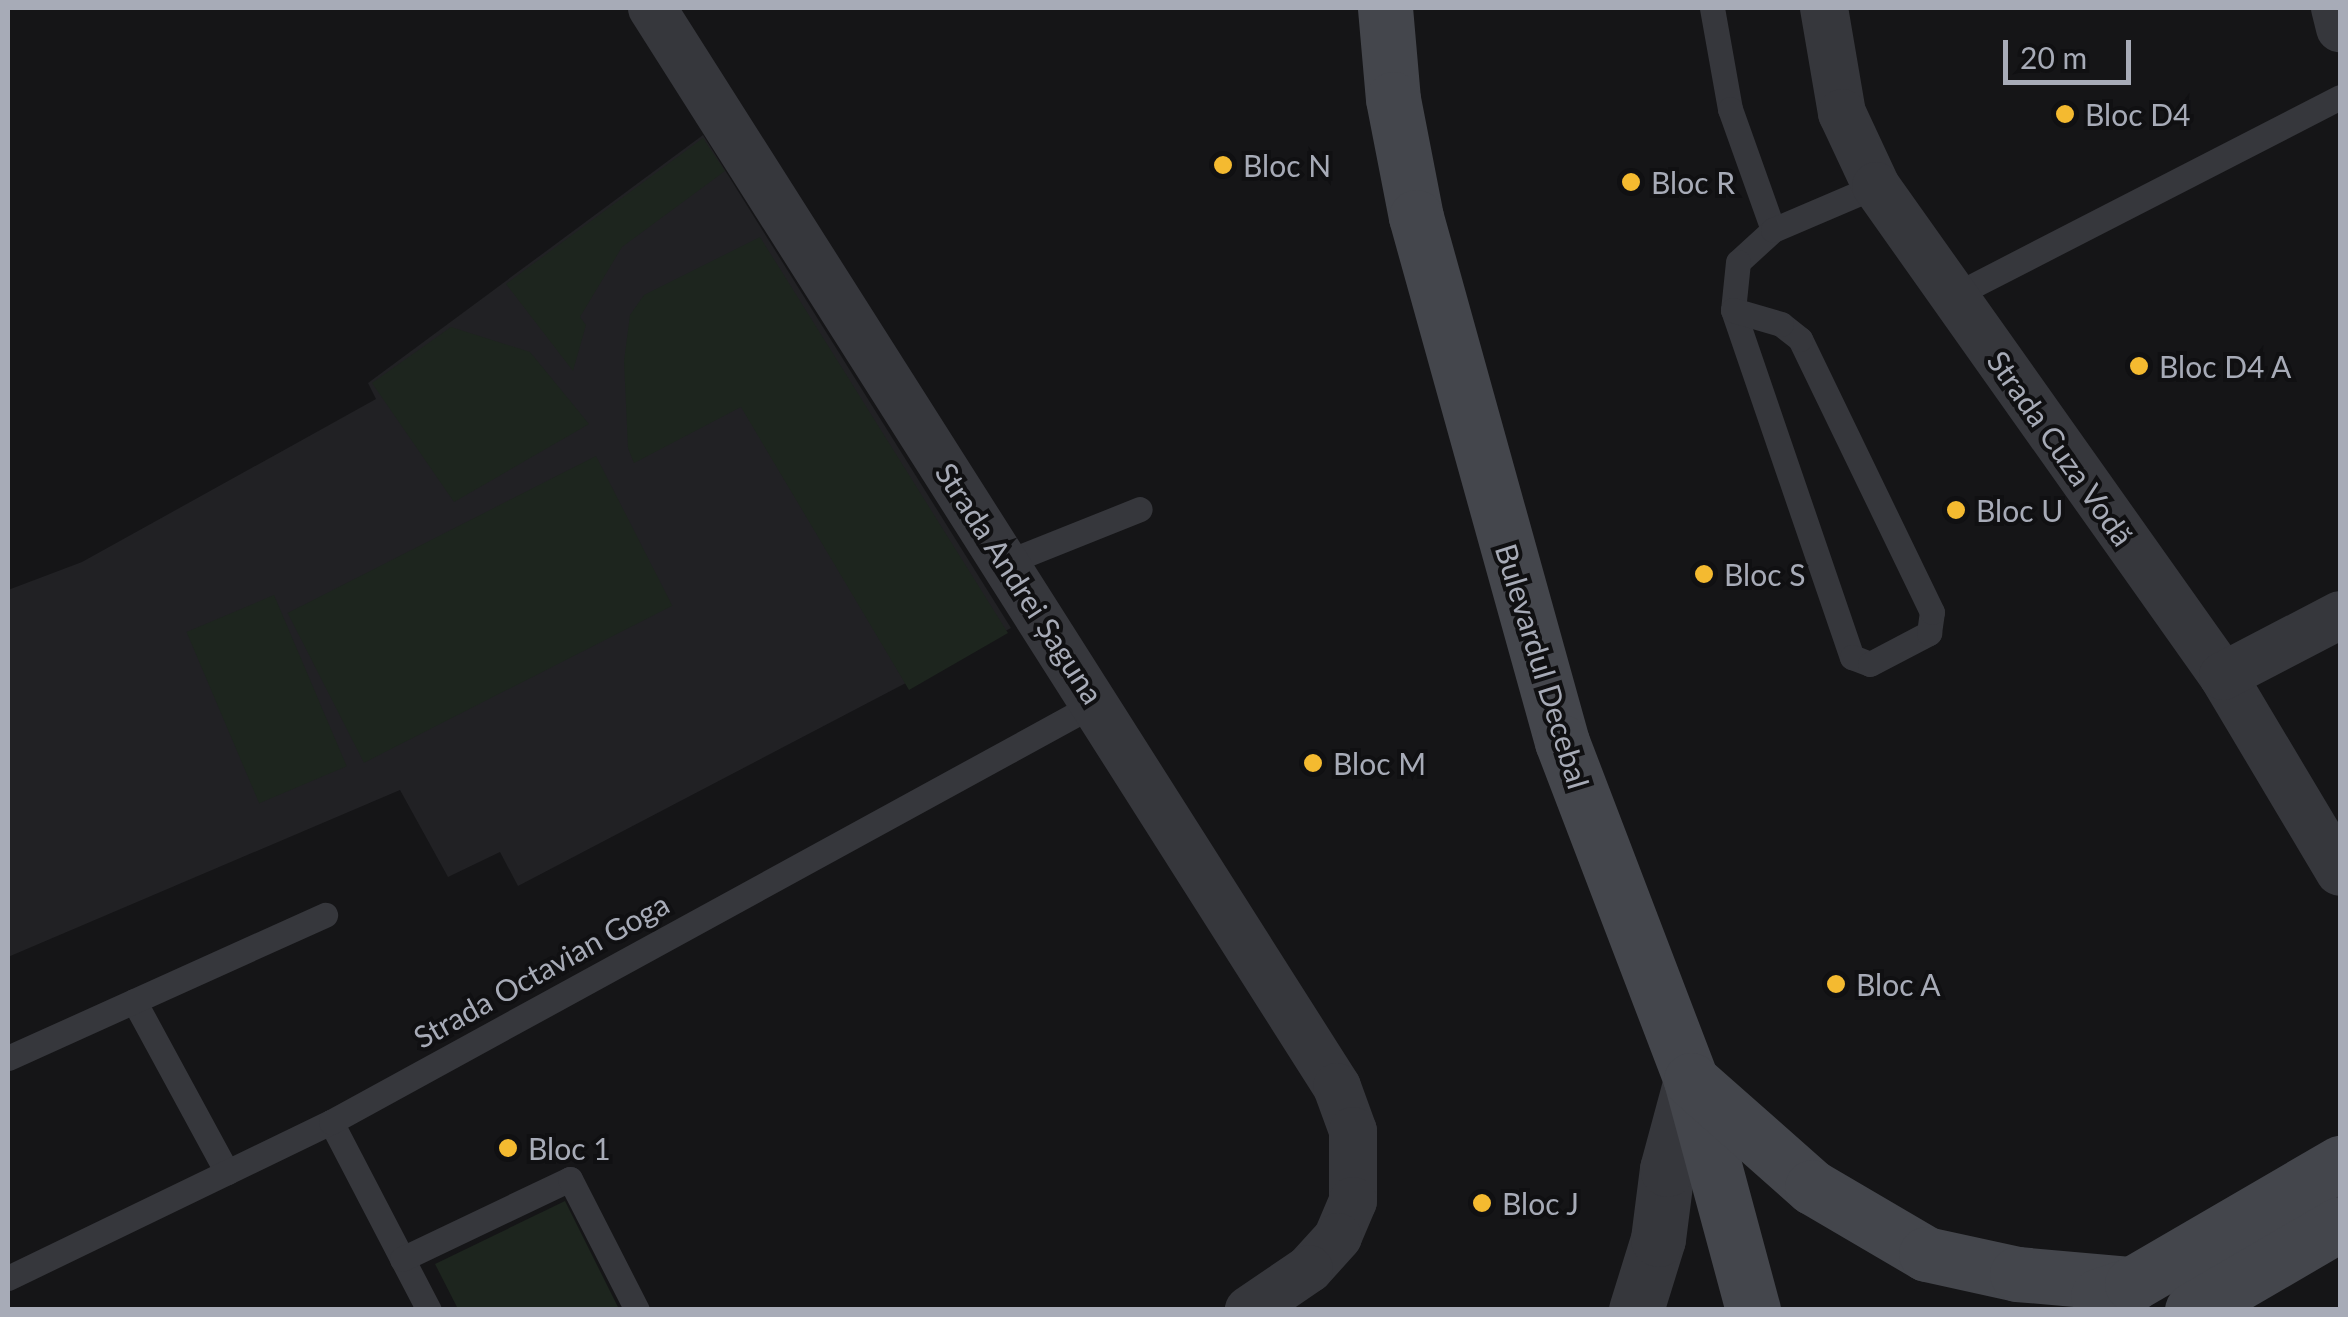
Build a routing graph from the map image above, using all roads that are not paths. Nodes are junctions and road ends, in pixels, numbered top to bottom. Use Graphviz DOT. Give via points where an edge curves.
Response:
graph roads {
  1 [pos="652,8"];
  2 [pos="1385,8"];
  3 [pos="1712,8"];
  4 [pos="1824,8"];
  5 [pos="2335,8"];
  6 [pos="2340,28"];
  7 [pos="2340,97"];
  8 [pos="1876,186"];
  9 [pos="1773,230"];
  10 [pos="1953,296"];
  11 [pos="1732,310"];
  12 [pos="1140,509"];
  13 [pos="1005,563"];
  14 [pos="2340,615"];
  15 [pos="2223,676"];
  16 [pos="1098,702"];
  17 [pos="2340,872"];
  18 [pos="325,914"];
  19 [pos="134,1001"];
  20 [pos="8,1058"];
  21 [pos="1691,1080"];
  22 [pos="331,1122"];
  23 [pos="2340,1163"];
  24 [pos="226,1172"];
  25 [pos="2340,1224"];
  26 [pos="402,1259"];
  27 [pos="8,1278"];
  28 [pos="2132,1284"];
  29 [pos="428,1310"];
  30 [pos="637,1310"];
  31 [pos="1249,1310"];
  32 [pos="1636,1310"];
  33 [pos="1753,1310"];
  34 [pos="2059,1310"];
  35 [pos="2192,1310"];
  1 -- 13 [label="street, Strada Andrei Șaguna"];
  2 -- 21 [label="main road, Bulevardul Decebal" via="1393,98 1416,217 1562,742"];
  3 -- 9 [label="lane" via="1730,109"];
  4 -- 8 [label="street, Strada Cuza Vodă" via="1842,113"];
  5 -- 6 [label="street"];
  7 -- 10 [label="lane"];
  8 -- 9 [label="lane"];
  8 -- 10 [label="street, Strada Cuza Vodă"];
  9 -- 11 [label="lane" via="1738,262"];
  10 -- 15 [label="street, Strada Cuza Vodă"];
  11 -- 11 [label="lane" via="1852,658 1870,664 1930,633 1932,612 1800,339 1780,324"];
  12 -- 13 [label="lane"];
  13 -- 16 [label="street, Strada Andrei Șaguna"];
  14 -- 15 [label="street"];
  15 -- 17 [label="street, Strada Cuza Vodă"];
  16 -- 22 [label="lane, Strada Octavian Goga"];
  16 -- 31 [label="street, Strada Andrei Șaguna" via="1337,1088 1353,1131 1353,1201 1338,1237 1308,1270"];
  18 -- 19 [label="lane"];
  19 -- 20 [label="lane"];
  19 -- 24 [label="lane"];
  21 -- 28 [label="main road" via="1812,1186 1926,1254 2016,1274"];
  21 -- 32 [label="street"];
  21 -- 33 [label="main road, Bulevardul Decebal"];
  22 -- 24 [label="lane, Strada Octavian Goga"];
  22 -- 26 [label="lane"];
  23 -- 28 [label="main road"];
  24 -- 27 [label="lane, Strada Octavian Goga"];
  25 -- 35 [label="main road"];
  26 -- 29 [label="lane"];
  26 -- 30 [label="lane" via="570,1179"];
  28 -- 34 [label="main road"];
}
